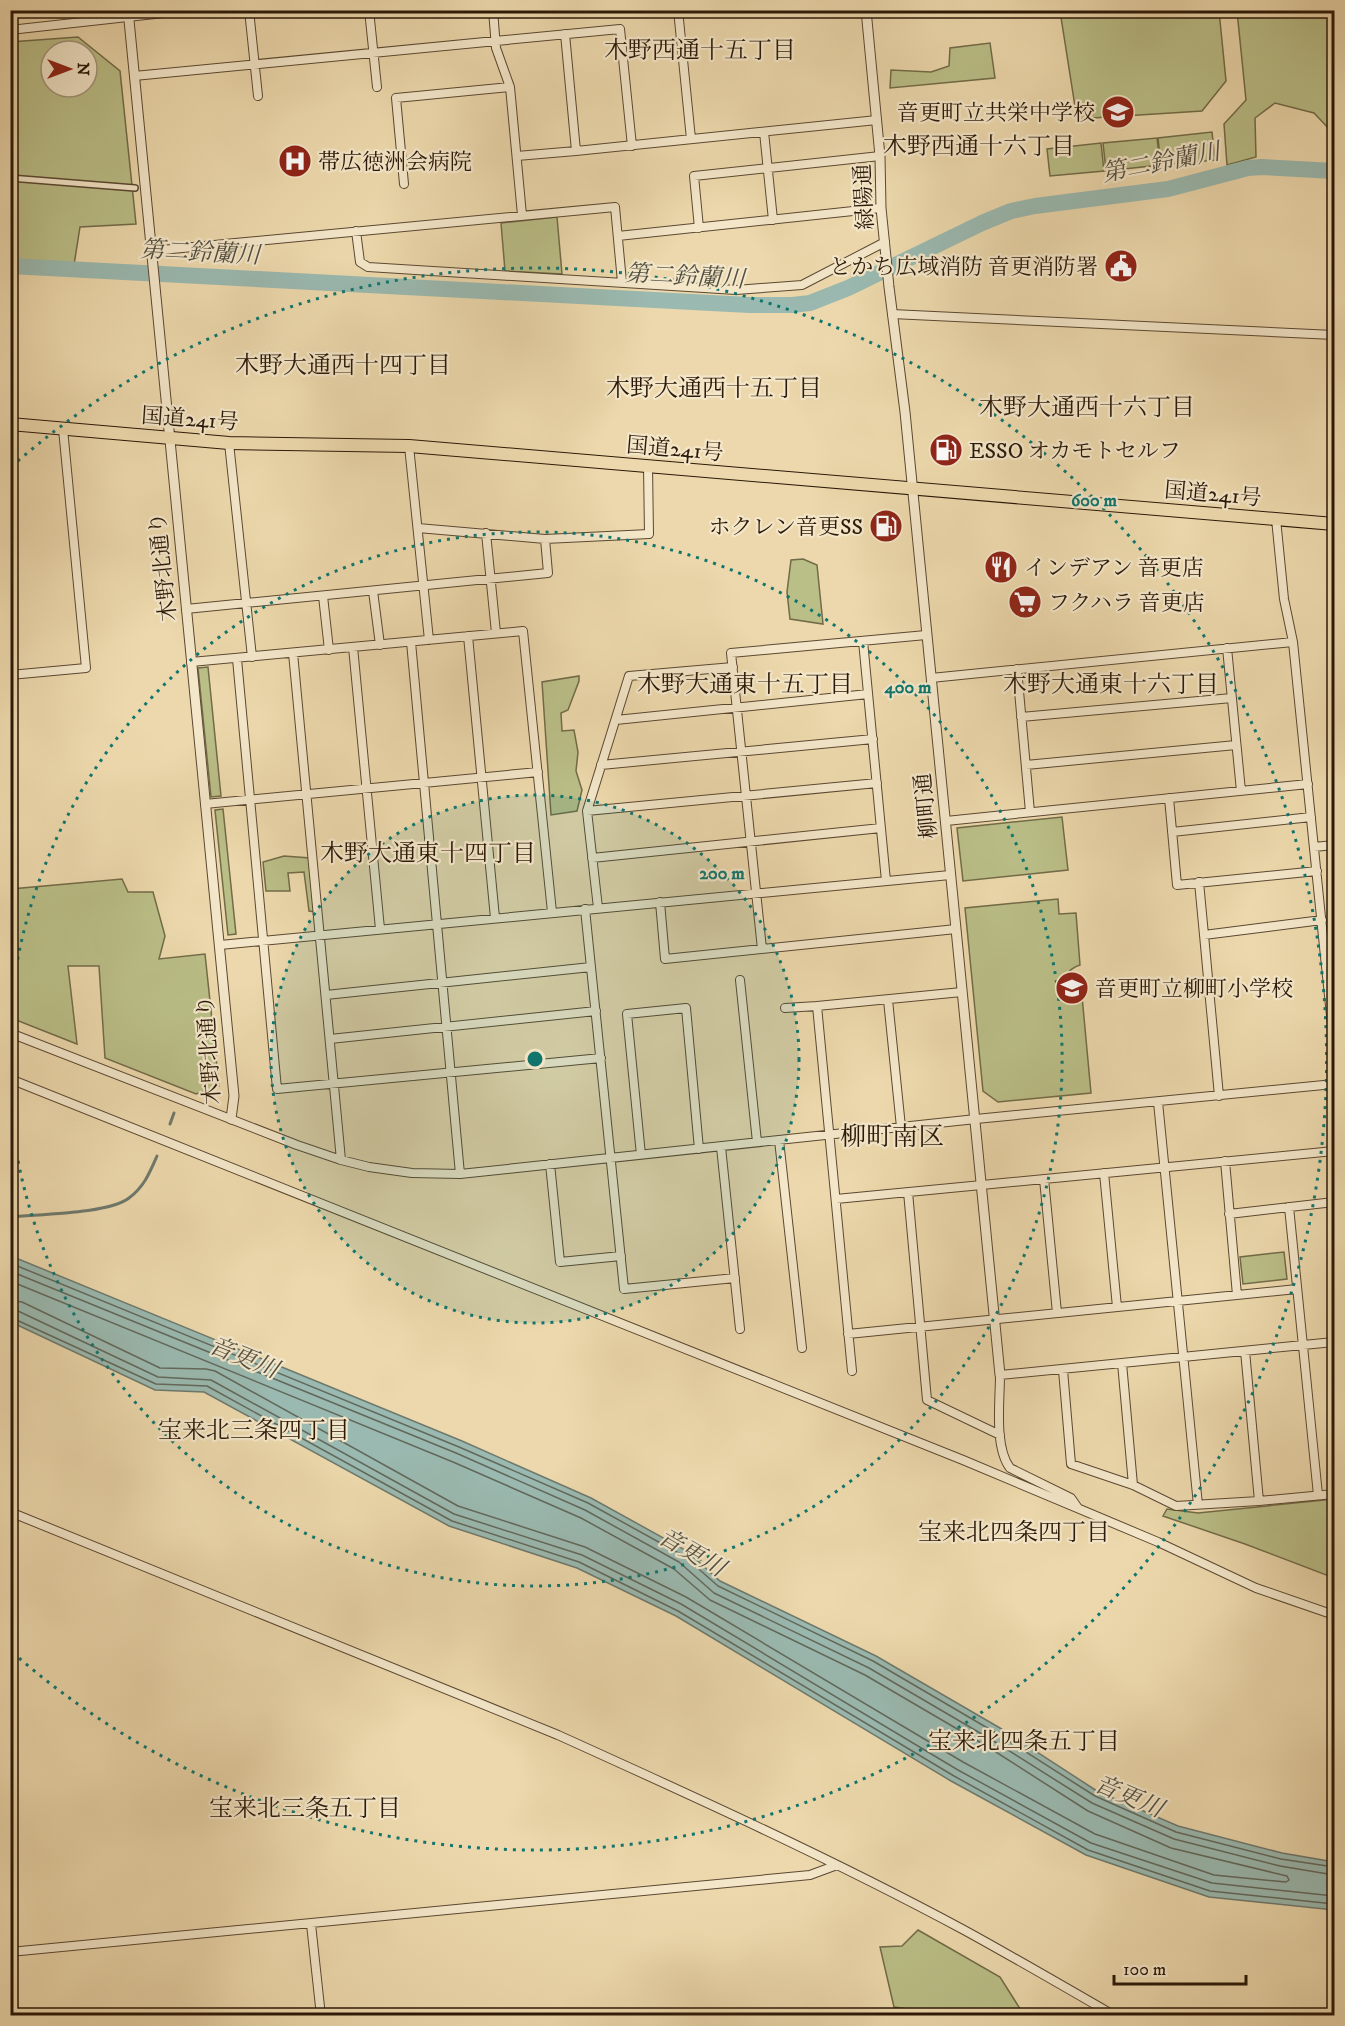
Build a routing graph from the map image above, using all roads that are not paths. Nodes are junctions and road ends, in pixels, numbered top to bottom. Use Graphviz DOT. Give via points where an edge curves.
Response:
graph roads {
  1 [pos="191,10"];
  2 [pos="249,10"];
  3 [pos="369,10"];
  4 [pos="493,10"];
  5 [pos="678,10"];
  6 [pos="866,10"];
  7 [pos="128,14"];
  8 [pos="10,30"];
  9 [pos="565,34"];
  10 [pos="496,40"];
  11 [pos="373,52"];
  12 [pos="254,63"];
  13 [pos="134,76"];
  14 [pos="376,87"];
  15 [pos="510,87"];
  16 [pos="258,96"];
  17 [pos="877,120"];
  18 [pos="764,132"];
  19 [pos="692,139"];
  20 [pos="632,146"];
  21 [pos="576,151"];
  22 [pos="517,156"];
  23 [pos="880,156"];
  24 [pos="768,168"];
  25 [pos="10,178"];
  26 [pos="404,184"];
  27 [pos="135,188"];
  28 [pos="881,208"];
  29 [pos="522,215"];
  30 [pos="773,220"];
  31 [pos="699,228"];
  32 [pos="356,231"];
  33 [pos="618,236"];
  34 [pos="885,246"];
  35 [pos="151,251"];
  36 [pos="622,282"];
  37 [pos="892,314"];
  38 [pos="1335,336"];
  39 [pos="10,424"];
  40 [pos="63,429"];
  41 [pos="169,437"];
  42 [pos="229,443"];
  43 [pos="409,446"];
  44 [pos="648,466"];
  45 [pos="913,489"];
  46 [pos="1276,519"];
  47 [pos="1335,524"];
  48 [pos="418,528"];
  49 [pos="486,533"];
  50 [pos="545,539"];
  51 [pos="490,579"];
  52 [pos="423,586"];
  53 [pos="374,591"];
  54 [pos="323,596"];
  55 [pos="245,604"];
  56 [pos="186,609"];
  57 [pos="496,633"];
  58 [pos="926,635"];
  59 [pos="468,636"];
  60 [pos="429,640"];
  61 [pos="863,641"];
  62 [pos="411,642"];
  63 [pos="1293,642"];
  64 [pos="380,645"];
  65 [pos="353,647"];
  66 [pos="1227,648"];
  67 [pos="329,650"];
  68 [pos="293,653"];
  69 [pos="252,657"];
  70 [pos="237,659"];
  71 [pos="191,662"];
  72 [pos="733,667"];
  73 [pos="1017,669"];
  74 [pos="10,675"];
  75 [pos="931,678"];
  76 [pos="868,694"];
  77 [pos="1232,698"];
  78 [pos="737,707"];
  79 [pos="1021,717"];
  80 [pos="616,720"];
  81 [pos="873,739"];
  82 [pos="1236,745"];
  83 [pos="741,752"];
  84 [pos="601,765"];
  85 [pos="1026,765"];
  86 [pos="538,772"];
  87 [pos="482,777"];
  88 [pos="424,783"];
  89 [pos="877,783"];
  90 [pos="1308,784"];
  91 [pos="367,788"];
  92 [pos="1241,791"];
  93 [pos="307,794"];
  94 [pos="746,795"];
  95 [pos="1169,798"];
  96 [pos="250,800"];
  97 [pos="205,804"];
  98 [pos="587,811"];
  99 [pos="1030,812"];
  100 [pos="1311,817"];
  101 [pos="946,821"];
  102 [pos="881,828"];
  103 [pos="1172,832"];
  104 [pos="751,842"];
  105 [pos="1335,845"];
  106 [pos="1314,847"];
  107 [pos="592,858"];
  108 [pos="1317,871"];
  109 [pos="950,875"];
  110 [pos="886,881"];
  111 [pos="1199,882"];
  112 [pos="756,893"];
  113 [pos="660,902"];
  114 [pos="598,908"];
  115 [pos="585,909"];
  116 [pos="552,912"];
  117 [pos="495,918"];
  118 [pos="1322,920"];
  119 [pos="437,924"];
  120 [pos="956,929"];
  121 [pos="380,930"];
  122 [pos="320,935"];
  123 [pos="1204,935"];
  124 [pos="264,941"];
  125 [pos="219,945"];
  126 [pos="762,949"];
  127 [pos="591,968"];
  128 [pos="740,980"];
  129 [pos="442,983"];
  130 [pos="962,992"];
  131 [pos="326,995"];
  132 [pos="888,1000"];
  133 [pos="817,1006"];
  134 [pos="785,1008"];
  135 [pos="596,1011"];
  136 [pos="446,1026"];
  137 [pos="10,1033"];
  138 [pos="330,1039"];
  139 [pos="1335,1045"];
  140 [pos="601,1058"];
  141 [pos="451,1072"];
  142 [pos="10,1079"];
  143 [pos="334,1084"];
  144 [pos="1335,1084"];
  145 [pos="1219,1096"];
  146 [pos="1158,1102"];
  147 [pos="231,1119"];
  148 [pos="976,1119"];
  149 [pos="901,1127"];
  150 [pos="829,1135"];
  151 [pos="779,1140"];
  152 [pos="757,1142"];
  153 [pos="721,1147"];
  154 [pos="699,1149"];
  155 [pos="1335,1151"];
  156 [pos="641,1155"];
  157 [pos="611,1158"];
  158 [pos="341,1160"];
  159 [pos="1225,1161"];
  160 [pos="550,1164"];
  161 [pos="1165,1167"];
  162 [pos="1104,1173"];
  163 [pos="460,1174"];
  164 [pos="1044,1179"];
  165 [pos="982,1185"];
  166 [pos="908,1192"];
  167 [pos="836,1198"];
  168 [pos="1335,1202"];
  169 [pos="1289,1207"];
  170 [pos="1229,1214"];
  171 [pos="621,1256"];
  172 [pos="735,1278"];
  173 [pos="1297,1288"];
  174 [pos="1237,1295"];
  175 [pos="1178,1301"];
  176 [pos="1117,1307"];
  177 [pos="1057,1313"];
  178 [pos="995,1319"];
  179 [pos="920,1327"];
  180 [pos="740,1329"];
  181 [pos="848,1334"];
  182 [pos="1335,1342"];
  183 [pos="1303,1345"];
  184 [pos="801,1348"];
  185 [pos="1245,1351"];
  186 [pos="1183,1356"];
  187 [pos="1122,1363"];
  188 [pos="1063,1370"];
  189 [pos="852,1371"];
  190 [pos="1000,1375"];
  191 [pos="1000,1435"];
  192 [pos="1133,1485"];
  193 [pos="1335,1494"];
  194 [pos="1317,1495"];
  195 [pos="1259,1501"];
  196 [pos="1198,1505"];
  197 [pos="1079,1508"];
  198 [pos="10,1512"];
  199 [pos="1335,1615"];
  200 [pos="837,1865"];
  201 [pos="311,1924"];
  202 [pos="10,1952"];
  203 [pos="321,2016"];
  204 [pos="1115,2016"];
  1 -- 7 [label="street"];
  2 -- 12 [label="street"];
  3 -- 11 [label="street"];
  4 -- 10 [label="street"];
  5 -- 19 [label="street"];
  6 -- 17 [label="street, 緑陽通"];
  7 -- 8 [label="street"];
  7 -- 13 [label="street, 木野北通り"];
  9 -- 10 [label="street"];
  9 -- 20 [label="street" via="620,29"];
  9 -- 21 [label="street"];
  10 -- 11 [label="street"];
  10 -- 15 [label="street"];
  11 -- 12 [label="street"];
  11 -- 14 [label="street"];
  12 -- 13 [label="street"];
  12 -- 16 [label="street"];
  13 -- 35 [label="street, 木野北通り"];
  15 -- 22 [label="street"];
  15 -- 26 [label="street" via="396,98"];
  17 -- 18 [label="street"];
  17 -- 23 [label="street, 緑陽通"];
  18 -- 19 [label="street"];
  18 -- 24 [label="street"];
  19 -- 20 [label="street"];
  20 -- 21 [label="street"];
  21 -- 22 [label="street"];
  22 -- 29 [label="street"];
  23 -- 24 [label="street"];
  23 -- 28 [label="street, 緑陽通"];
  24 -- 30 [label="street"];
  24 -- 31 [label="street" via="694,176"];
  25 -- 27 [label="street"];
  28 -- 30 [label="street"];
  28 -- 34 [label="street, 緑陽通"];
  29 -- 32 [label="street"];
  29 -- 33 [label="street" via="615,207"];
  30 -- 31 [label="street"];
  31 -- 33 [label="street"];
  32 -- 35 [label="street"];
  32 -- 36 [label="street" via="360,262 368,267"];
  33 -- 36 [label="street"];
  34 -- 36 [label="street" via="802,285 736,290"];
  34 -- 37 [label="street, 緑陽通"];
  35 -- 41 [label="street, 木野北通り"];
  37 -- 38 [label="street"];
  37 -- 45 [label="street, 緑陽通"];
  39 -- 40 [label="highway, 国道241号"];
  40 -- 41 [label="highway, 国道241号"];
  40 -- 74 [label="street" via="86,668"];
  41 -- 42 [label="highway, 国道241号"];
  41 -- 56 [label="street, 木野北通り"];
  42 -- 43 [label="highway, 国道241号"];
  42 -- 55 [label="street"];
  43 -- 44 [label="highway, 国道241号"];
  43 -- 48 [label="street"];
  44 -- 45 [label="highway, 国道241号"];
  44 -- 50 [label="street" via="649,534"];
  45 -- 46 [label="highway, 国道241号"];
  45 -- 58 [label="street, 柳町通"];
  46 -- 47 [label="highway, 国道241号"];
  46 -- 63 [label="street" via="1284,599"];
  48 -- 49 [label="street"];
  48 -- 52 [label="street"];
  49 -- 50 [label="street"];
  49 -- 51 [label="street"];
  50 -- 51 [label="street" via="548,573"];
  51 -- 52 [label="street"];
  51 -- 57 [label="street"];
  52 -- 53 [label="street"];
  52 -- 60 [label="street"];
  53 -- 54 [label="street"];
  53 -- 64 [label="street"];
  54 -- 55 [label="street"];
  54 -- 67 [label="street"];
  55 -- 56 [label="street"];
  55 -- 69 [label="street"];
  56 -- 71 [label="street, 木野北通り"];
  57 -- 59 [label="street"];
  57 -- 86 [label="street" via="523,631"];
  58 -- 61 [label="street"];
  58 -- 75 [label="street, 柳町通"];
  59 -- 60 [label="street"];
  59 -- 87 [label="street"];
  60 -- 62 [label="street"];
  61 -- 72 [label="street" via="731,653"];
  61 -- 76 [label="street"];
  62 -- 64 [label="street"];
  62 -- 88 [label="street"];
  63 -- 66 [label="street"];
  63 -- 90 [label="street"];
  64 -- 65 [label="street"];
  65 -- 67 [label="street"];
  65 -- 91 [label="street"];
  66 -- 73 [label="street"];
  66 -- 77 [label="street"];
  67 -- 68 [label="street"];
  68 -- 69 [label="street"];
  68 -- 93 [label="street"];
  69 -- 70 [label="street"];
  70 -- 71 [label="street"];
  70 -- 96 [label="street"];
  71 -- 97 [label="street, 木野北通り"];
  72 -- 78 [label="street"];
  72 -- 80 [label="street" via="629,676"];
  73 -- 75 [label="street"];
  73 -- 79 [label="street"];
  75 -- 101 [label="street, 柳町通"];
  76 -- 78 [label="street"];
  76 -- 81 [label="street"];
  77 -- 79 [label="street"];
  77 -- 82 [label="street"];
  78 -- 80 [label="street"];
  78 -- 83 [label="street"];
  79 -- 85 [label="street"];
  80 -- 84 [label="street"];
  81 -- 83 [label="street"];
  81 -- 89 [label="street"];
  82 -- 85 [label="street"];
  82 -- 92 [label="street"];
  83 -- 84 [label="street"];
  83 -- 94 [label="street"];
  84 -- 98 [label="street"];
  85 -- 99 [label="street"];
  86 -- 87 [label="street"];
  86 -- 116 [label="street"];
  87 -- 88 [label="street"];
  87 -- 117 [label="street"];
  88 -- 91 [label="street"];
  88 -- 119 [label="street"];
  89 -- 94 [label="street"];
  89 -- 102 [label="street"];
  90 -- 92 [label="street"];
  90 -- 100 [label="street"];
  91 -- 93 [label="street"];
  91 -- 121 [label="street"];
  92 -- 95 [label="street"];
  93 -- 96 [label="street"];
  93 -- 122 [label="street"];
  94 -- 98 [label="street"];
  94 -- 104 [label="street"];
  95 -- 99 [label="street"];
  95 -- 103 [label="street"];
  96 -- 97 [label="street"];
  96 -- 124 [label="street"];
  97 -- 125 [label="street, 木野北通り"];
  98 -- 107 [label="street"];
  99 -- 101 [label="street"];
  100 -- 103 [label="street"];
  100 -- 106 [label="street"];
  101 -- 109 [label="street, 柳町通"];
  102 -- 104 [label="street"];
  102 -- 110 [label="street"];
  103 -- 111 [label="street" via="1177,885"];
  104 -- 107 [label="street"];
  104 -- 112 [label="street"];
  105 -- 106 [label="street"];
  106 -- 108 [label="street"];
  107 -- 114 [label="street"];
  108 -- 111 [label="street"];
  108 -- 118 [label="street"];
  109 -- 110 [label="street"];
  109 -- 120 [label="street, 柳町通"];
  110 -- 112 [label="street"];
  111 -- 123 [label="street"];
  112 -- 113 [label="street"];
  112 -- 126 [label="street"];
  113 -- 114 [label="street"];
  113 -- 126 [label="street" via="665,959"];
  114 -- 115 [label="street"];
  115 -- 116 [label="street"];
  115 -- 127 [label="street"];
  116 -- 117 [label="street"];
  117 -- 119 [label="street"];
  118 -- 123 [label="street"];
  118 -- 139 [label="street"];
  119 -- 121 [label="street"];
  119 -- 129 [label="street"];
  120 -- 126 [label="street"];
  120 -- 130 [label="street, 柳町通"];
  121 -- 122 [label="street"];
  122 -- 124 [label="street"];
  122 -- 131 [label="street"];
  123 -- 145 [label="street"];
  124 -- 125 [label="street"];
  124 -- 143 [label="street" via="278,1089"];
  125 -- 147 [label="street, 木野北通り" via="234,1096"];
  127 -- 129 [label="street"];
  127 -- 135 [label="street"];
  128 -- 152 [label="street"];
  129 -- 131 [label="street"];
  129 -- 136 [label="street"];
  130 -- 132 [label="street"];
  130 -- 148 [label="street, 柳町通"];
  131 -- 138 [label="street"];
  132 -- 133 [label="street"];
  132 -- 149 [label="street"];
  133 -- 134 [label="street"];
  133 -- 150 [label="street"];
  135 -- 136 [label="street"];
  135 -- 140 [label="street"];
  136 -- 138 [label="street"];
  136 -- 141 [label="street"];
  137 -- 147 [label="street"];
  138 -- 143 [label="street"];
  140 -- 141 [label="street"];
  140 -- 157 [label="street"];
  141 -- 143 [label="street"];
  141 -- 163 [label="street"];
  142 -- 197 [label="street"];
  143 -- 158 [label="street"];
  144 -- 145 [label="street"];
  145 -- 146 [label="street"];
  146 -- 148 [label="street"];
  146 -- 161 [label="street"];
  147 -- 158 [label="street"];
  148 -- 149 [label="street"];
  148 -- 165 [label="street, 柳町通"];
  149 -- 150 [label="street"];
  150 -- 151 [label="street"];
  150 -- 167 [label="street"];
  151 -- 152 [label="street"];
  151 -- 184 [label="street"];
  152 -- 153 [label="street"];
  153 -- 154 [label="street"];
  153 -- 172 [label="street"];
  154 -- 156 [label="street"];
  154 -- 156 [label="street" via="686,1008 627,1014"];
  155 -- 159 [label="street"];
  156 -- 157 [label="street"];
  157 -- 160 [label="street"];
  157 -- 171 [label="street"];
  158 -- 163 [label="street" via="412,1173"];
  159 -- 161 [label="street"];
  159 -- 170 [label="street"];
  160 -- 163 [label="street"];
  160 -- 171 [label="street" via="560,1262"];
  161 -- 162 [label="street"];
  161 -- 175 [label="street"];
  162 -- 164 [label="street"];
  162 -- 176 [label="street"];
  164 -- 165 [label="street"];
  164 -- 177 [label="street"];
  165 -- 166 [label="street"];
  165 -- 178 [label="street, 柳町通"];
  166 -- 167 [label="street"];
  166 -- 179 [label="street"];
  167 -- 181 [label="street"];
  168 -- 169 [label="street"];
  169 -- 170 [label="street"];
  169 -- 173 [label="street"];
  170 -- 174 [label="street"];
  171 -- 172 [label="street" via="624,1289"];
  172 -- 180 [label="street"];
  173 -- 174 [label="street"];
  173 -- 183 [label="street"];
  174 -- 175 [label="street"];
  175 -- 176 [label="street"];
  175 -- 186 [label="street"];
  176 -- 177 [label="street"];
  177 -- 178 [label="street"];
  178 -- 179 [label="street"];
  178 -- 190 [label="street, 柳町通"];
  179 -- 181 [label="street"];
  179 -- 191 [label="street" via="927,1400"];
  181 -- 189 [label="street"];
  182 -- 183 [label="street"];
  183 -- 185 [label="street"];
  183 -- 194 [label="street"];
  185 -- 186 [label="street"];
  185 -- 195 [label="street"];
  186 -- 187 [label="street"];
  186 -- 196 [label="street"];
  187 -- 188 [label="street"];
  187 -- 192 [label="street"];
  188 -- 190 [label="street"];
  188 -- 192 [label="street" via="1071,1464"];
  190 -- 191 [label="street"];
  191 -- 197 [label="street" via="1004,1461 1010,1468 1071,1498"];
  192 -- 196 [label="street" via="1176,1506"];
  193 -- 194 [label="street"];
  194 -- 195 [label="street"];
  195 -- 196 [label="street"];
  197 -- 199 [label="street" via="1256,1588"];
  198 -- 200 [label="street" via="558,1736"];
  200 -- 201 [label="street" via="810,1875"];
  200 -- 204 [label="street" via="964,1930"];
  201 -- 202 [label="street"];
  201 -- 203 [label="street"];
}
